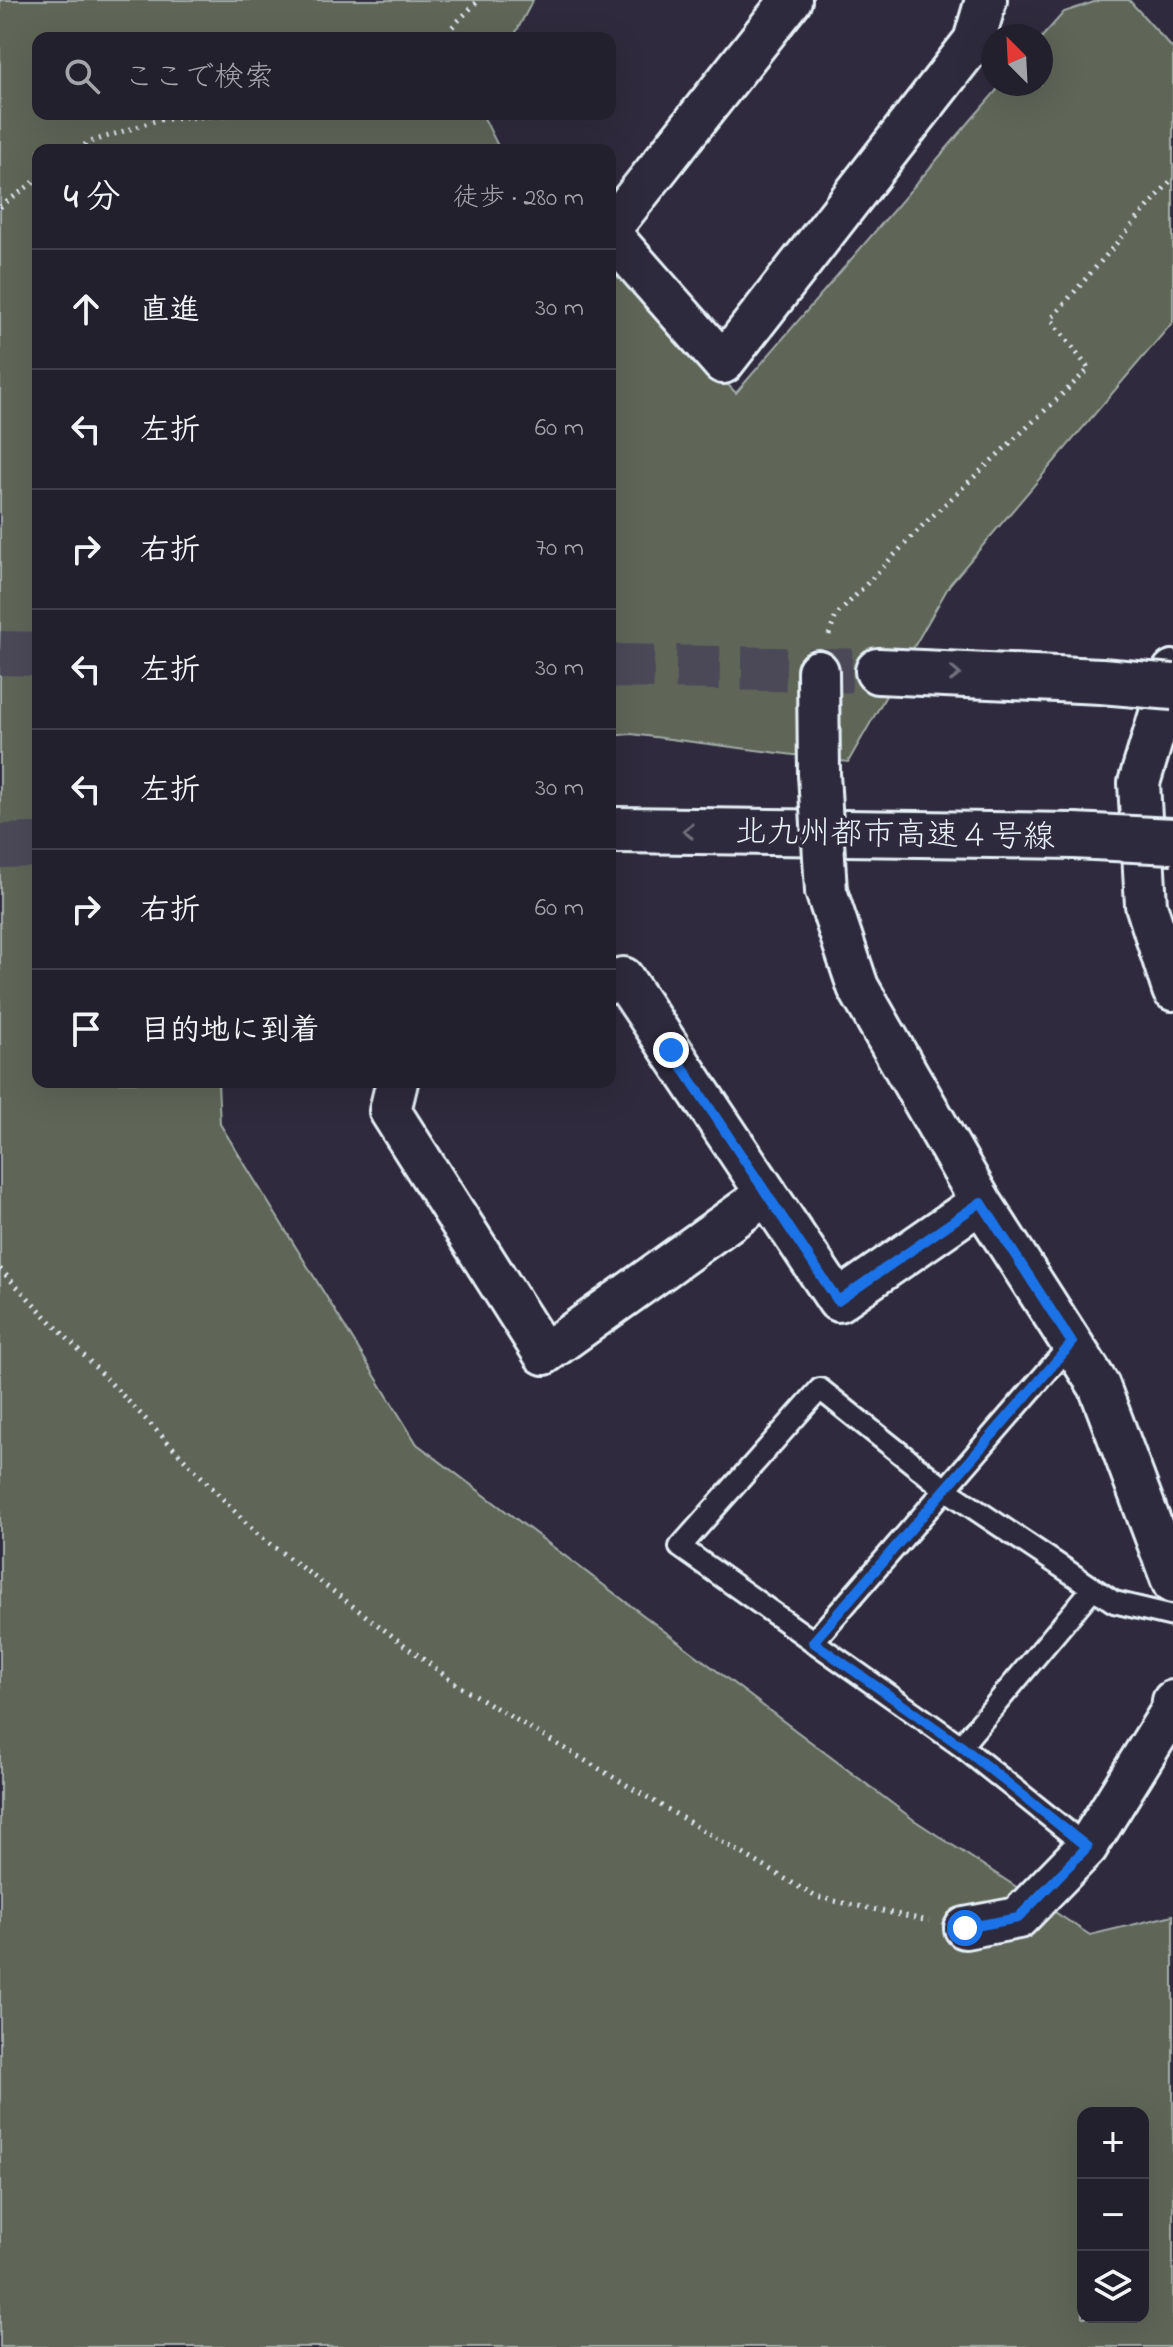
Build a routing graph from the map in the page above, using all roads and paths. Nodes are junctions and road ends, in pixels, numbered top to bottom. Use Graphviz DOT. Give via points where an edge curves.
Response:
graph roads {
  1 [pos="479,0"];
  2 [pos="791,0"];
  3 [pos="986,0"];
  4 [pos="447,32"];
  5 [pos="158,120"];
  6 [pos="86,144"];
  7 [pos="1173,178"];
  8 [pos="32,183"];
  9 [pos="0,207"];
  10 [pos="616,223"];
  11 [pos="616,238"];
  12 [pos="818,671"];
  13 [pos="878,671"];
  14 [pos="1173,671"];
  15 [pos="1173,687"];
  16 [pos="618,830"];
  17 [pos="1173,841"];
  18 [pos="1160,906"];
  19 [pos="616,981"];
  20 [pos="1173,990"];
  21 [pos="396,1088"];
  22 [pos="767,1194"];
  23 [pos="981,1202"];
  24 [pos="0,1269"];
  25 [pos="1072,1343"];
  26 [pos="945,1489"];
  27 [pos="1173,1583"];
  28 [pos="1093,1588"];
  29 [pos="1173,1616"];
  30 [pos="813,1642"];
  31 [pos="1173,1701"];
  32 [pos="961,1746"];
  33 [pos="1087,1847"];
  34 [pos="965,1928"];
  1 -- 4 [label="path"];
  2 -- 10 [label="street"];
  3 -- 11 [label="street" via="974,41 723,363"];
  5 -- 6 [label="path"];
  7 -- 12 [label="path" via="1051,319 1089,369 924,524 836,616"];
  8 -- 9 [label="path"];
  12 -- 23 [label="street, bridge" via="826,891 858,987"];
  13 -- 15 [label="highway, one-way, bridge"];
  14 -- 18 [label="street" via="1139,783"];
  17 -- 16 [label="highway, 北九州都市高速４号線, one-way, bridge"];
  18 -- 20 [label="street"];
  19 -- 22 [label="street" via="623,978"];
  21 -- 22 [label="street" via="390,1111 544,1354"];
  22 -- 23 [label="street" via="838,1301"];
  23 -- 25 [label="street"];
  24 -- 34 [label="path" via="257,1534 459,1686 816,1897"];
  25 -- 26 [label="lane"];
  25 -- 27 [label="street" via="1099,1386"];
  26 -- 28 [label="lane"];
  26 -- 30 [label="lane"];
  26 -- 30 [label="lane" via="820,1389 680,1547"];
  28 -- 29 [label="lane" via="1114,1602"];
  28 -- 32 [label="lane"];
  30 -- 32 [label="lane"];
  31 -- 33 [label="street"];
  32 -- 33 [label="lane"];
  33 -- 34 [label="street" via="1018,1918"];
}
